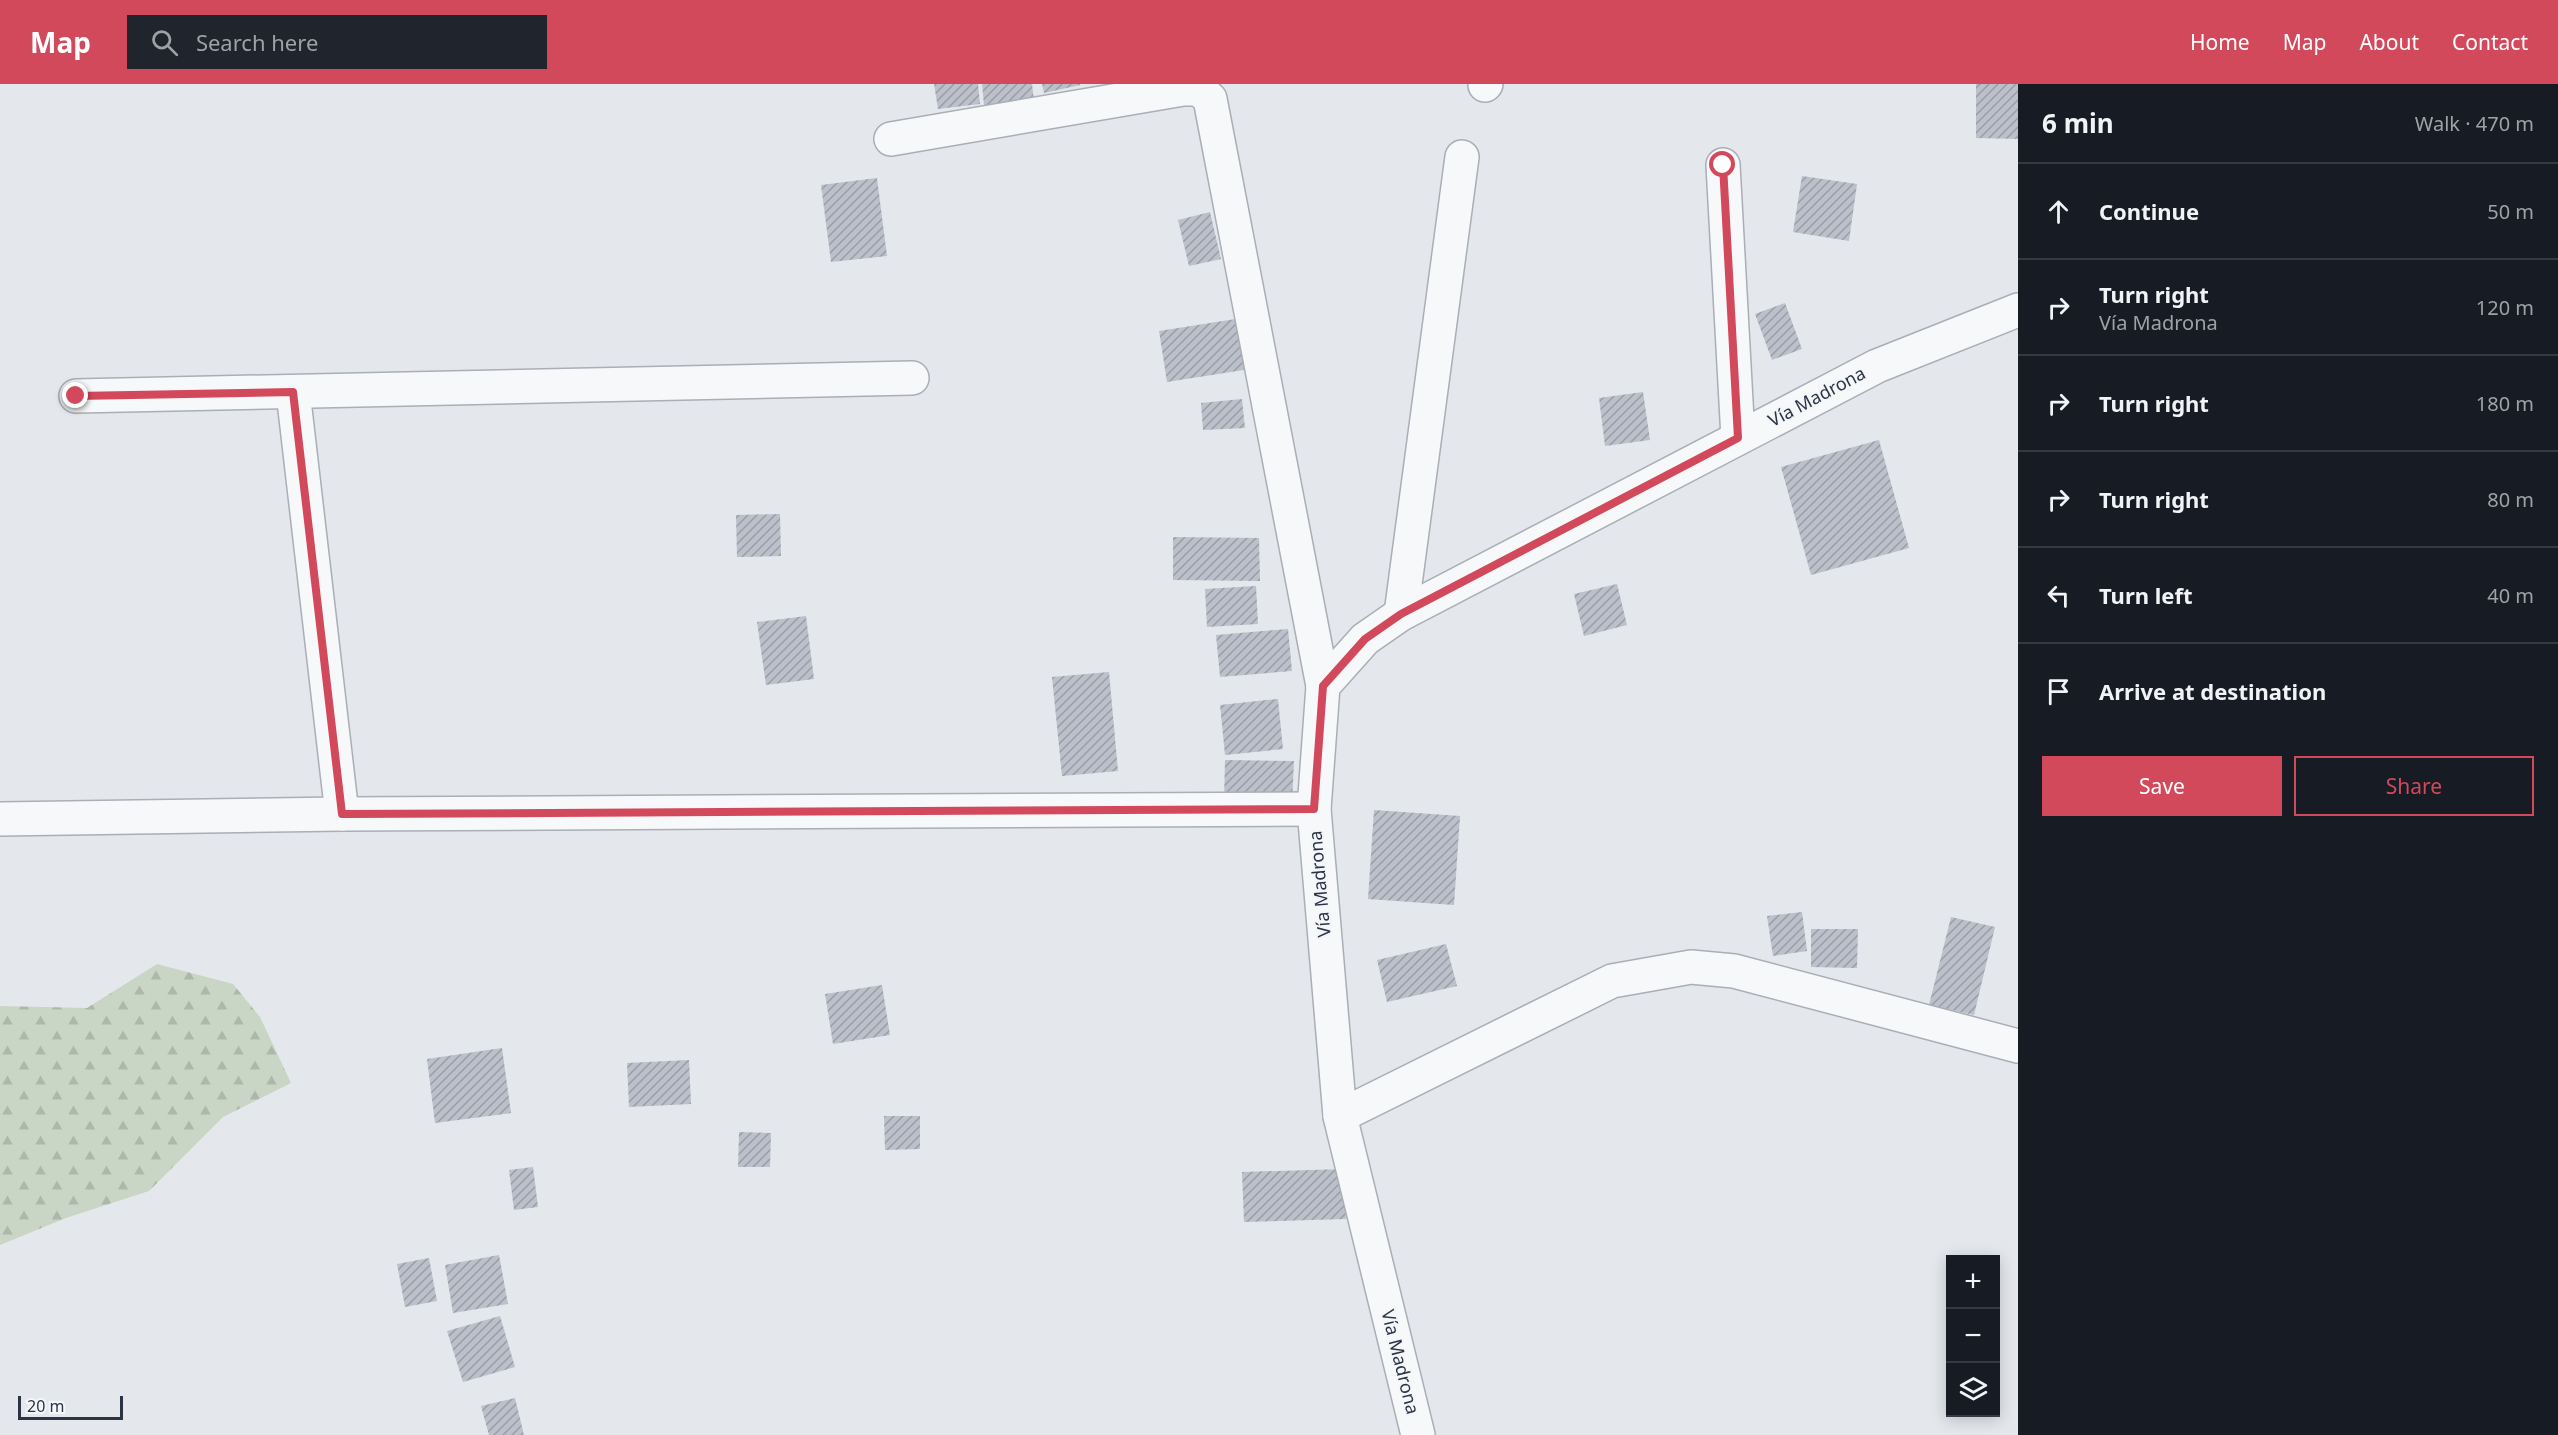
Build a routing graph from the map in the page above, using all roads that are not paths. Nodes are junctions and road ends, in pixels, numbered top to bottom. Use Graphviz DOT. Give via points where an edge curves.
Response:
graph roads {
  1 [pos="891,139"];
  2 [pos="1462,157"];
  3 [pos="1723,165"];
  4 [pos="2018,310"];
  5 [pos="912,378"];
  6 [pos="293,392"];
  7 [pos="76,396"];
  8 [pos="1738,438"];
  9 [pos="1401,614"];
  10 [pos="1323,686"];
  11 [pos="1314,809"];
  12 [pos="342,814"];
  13 [pos="0,819"];
  14 [pos="2018,1046"];
  15 [pos="1340,1116"];
  16 [pos="1418,1435"];
  1 -- 10 [label="street" via="1183,89 1199,89 1210,99"];
  2 -- 9 [label="street"];
  3 -- 8 [label="street"];
  4 -- 8 [label="street, Vía Madrona" via="1877,366"];
  5 -- 6 [label="street"];
  6 -- 7 [label="street"];
  6 -- 12 [label="street"];
  8 -- 9 [label="street, Vía Madrona"];
  9 -- 10 [label="street, Vía Madrona" via="1365,639"];
  10 -- 11 [label="street, Vía Madrona"];
  11 -- 12 [label="street"];
  11 -- 15 [label="street, Vía Madrona"];
  12 -- 13 [label="street"];
  14 -- 15 [label="street" via="1734,971 1691,967 1612,981"];
  15 -- 16 [label="street, Vía Madrona"];
}
